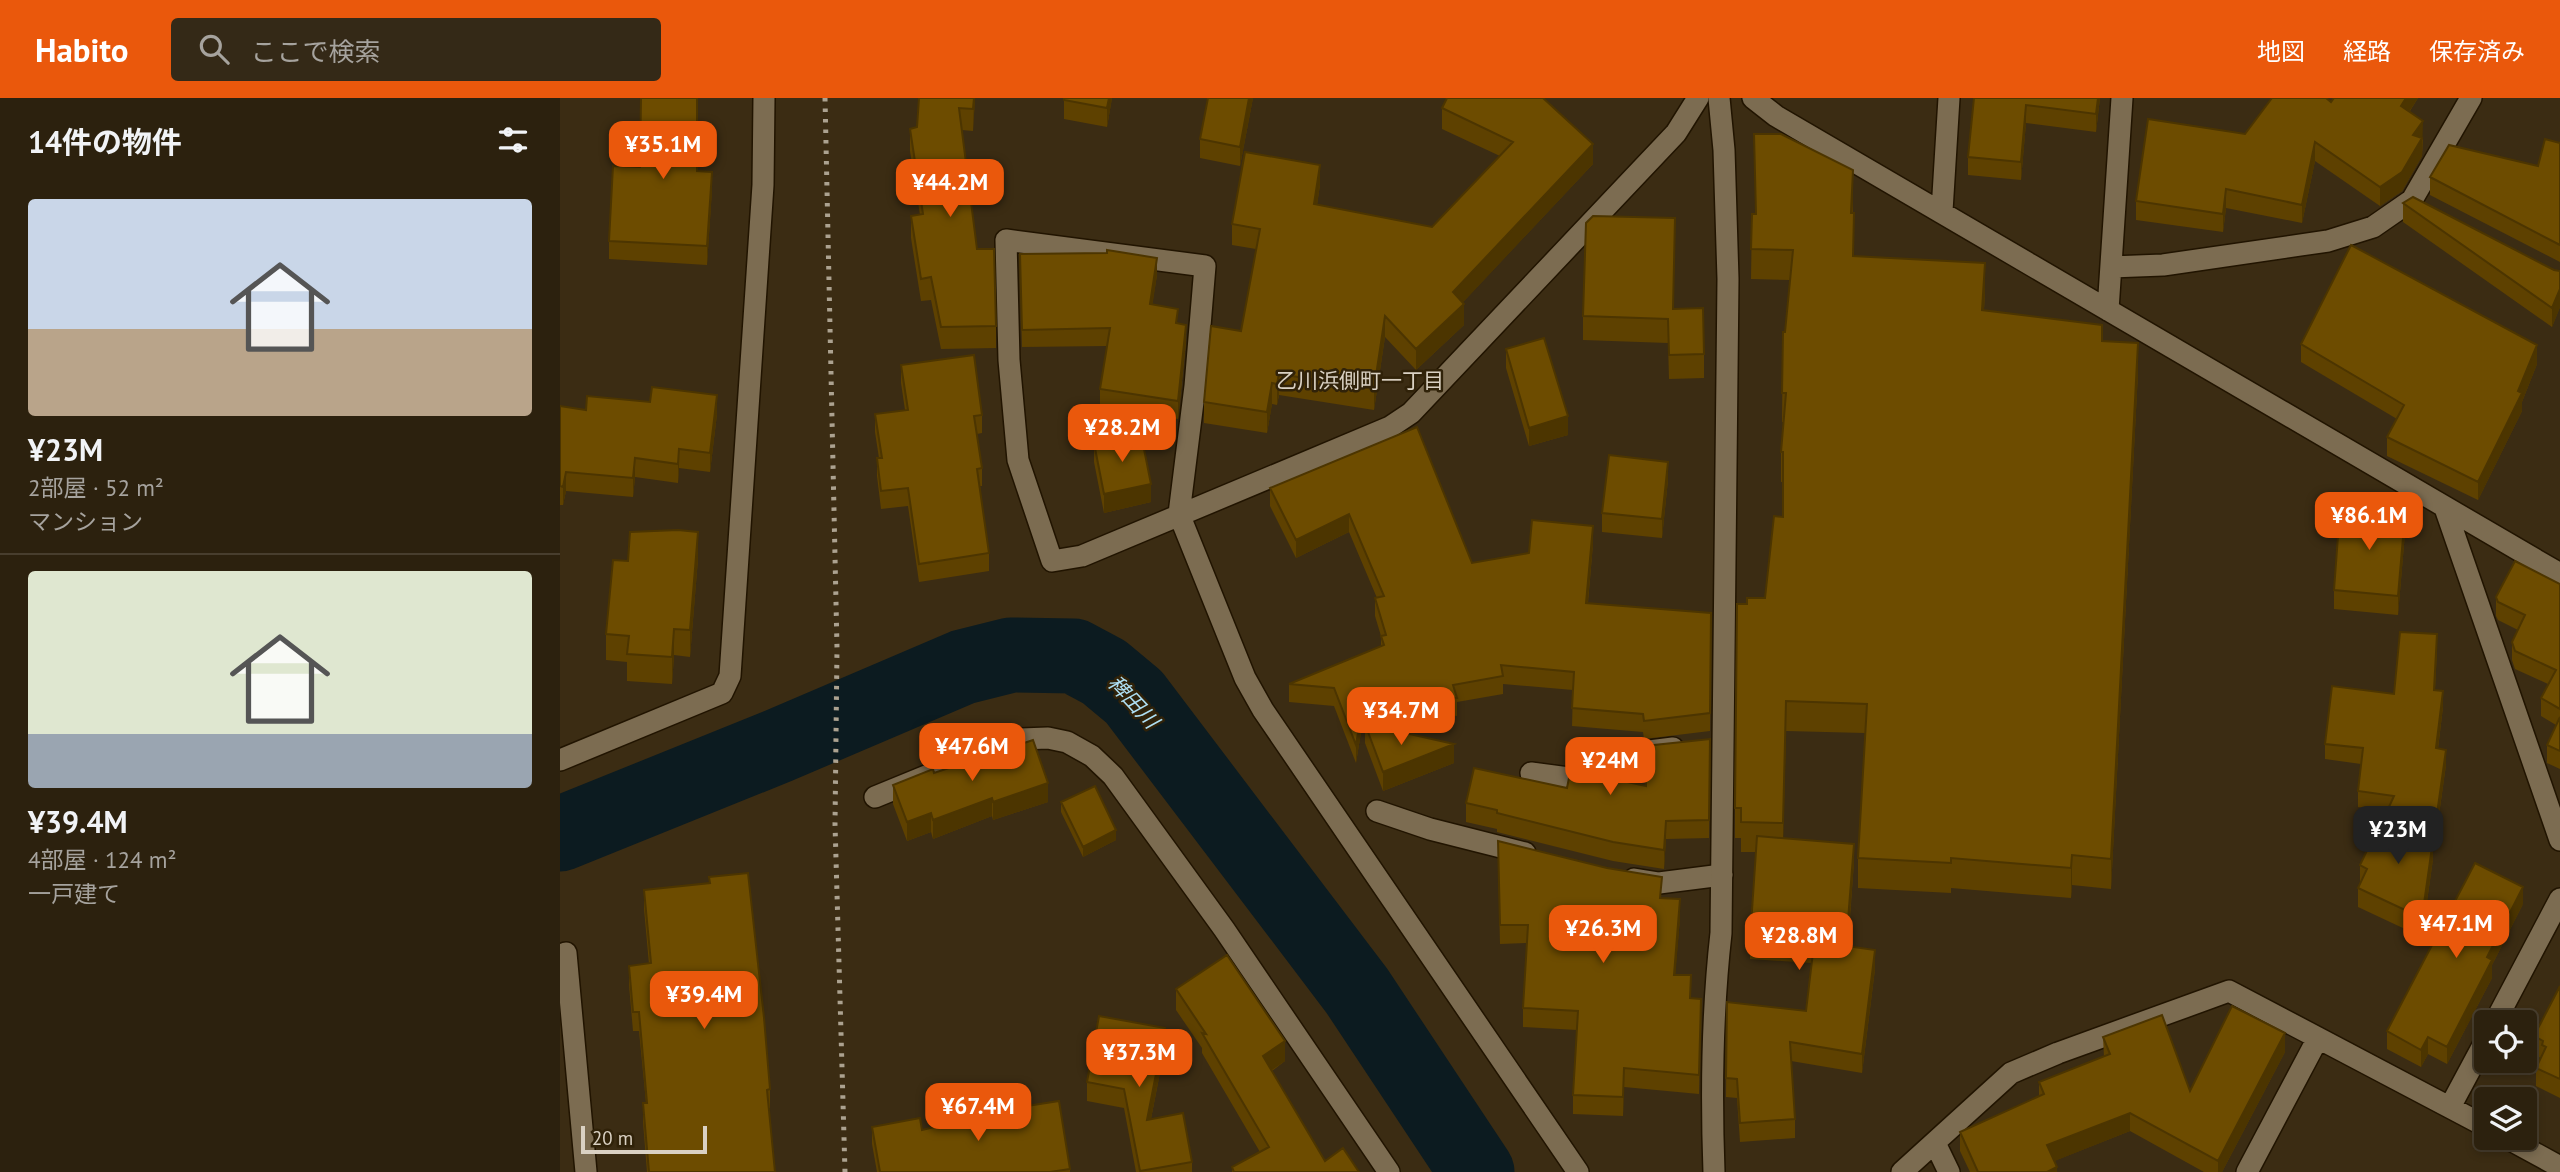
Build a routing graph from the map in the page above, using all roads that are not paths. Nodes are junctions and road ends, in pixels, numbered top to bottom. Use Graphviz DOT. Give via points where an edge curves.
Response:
graph roads {
  1 [pos="764,98"];
  2 [pos="1698,98"];
  3 [pos="1719,98"];
  4 [pos="1753,98"];
  5 [pos="1949,98"];
  6 [pos="2122,98"];
  7 [pos="2471,98"];
  8 [pos="1942,211"];
  9 [pos="2111,267"];
  10 [pos="2108,310"];
  11 [pos="2445,508"];
  12 [pos="1179,514"];
  13 [pos="2560,574"];
  14 [pos="1724,743"];
  15 [pos="560,760"];
  16 [pos="1531,773"];
  17 [pos="875,797"];
  18 [pos="1377,811"];
  19 [pos="2560,840"];
  20 [pos="1546,858"];
  21 [pos="1610,874"];
  22 [pos="1722,875"];
  23 [pos="2560,898"];
  24 [pos="560,955"];
  25 [pos="2501,1010"];
  26 [pos="2318,1038"];
  27 [pos="2474,1062"];
  28 [pos="2450,1107"];
  29 [pos="2474,1119"];
  30 [pos="1935,1143"];
  31 [pos="2529,1150"];
  32 [pos="2560,1167"];
  33 [pos="586,1172"];
  34 [pos="1389,1172"];
  35 [pos="1578,1172"];
  36 [pos="1714,1172"];
  37 [pos="1902,1172"];
  38 [pos="1948,1172"];
  39 [pos="2248,1172"];
  1 -- 15 [label="street" via="763,186 730,676 722,693"];
  2 -- 12 [label="street" via="1676,133 1411,413 1390,427"];
  3 -- 14 [label="street" via="1728,279"];
  4 -- 8 [label="street" via="1776,116"];
  5 -- 8 [label="street"];
  6 -- 9 [label="street"];
  7 -- 9 [label="street" via="2419,203 2373,227 2328,241 2163,265"];
  8 -- 10 [label="street"];
  9 -- 10 [label="street"];
  10 -- 11 [label="street"];
  11 -- 13 [label="street"];
  11 -- 19 [label="street"];
  12 -- 12 [label="street" via="1082,556 1052,561 1018,460 1009,360 1006,240 1205,266"];
  12 -- 35 [label="street" via="1245,678 1263,710"];
  14 -- 16 [label="street" via="1633,752 1599,782"];
  14 -- 22 [label="street"];
  17 -- 34 [label="street" via="1021,739 1067,742 1092,757 1112,776 1216,918"];
  18 -- 20 [label="street"];
  21 -- 22 [label="street" via="1659,883"];
  22 -- 36 [label="street" via="1715,987"];
  23 -- 25 [label="street"];
  24 -- 33 [label="street" via="566,953"];
  26 -- 28 [label="street"];
  26 -- 30 [label="street" via="2229,992 2011,1073"];
  26 -- 39 [label="street"];
  27 -- 28 [label="street"];
  28 -- 29 [label="street"];
  30 -- 37 [label="street"];
  30 -- 38 [label="street"];
  31 -- 32 [label="street"];
}
